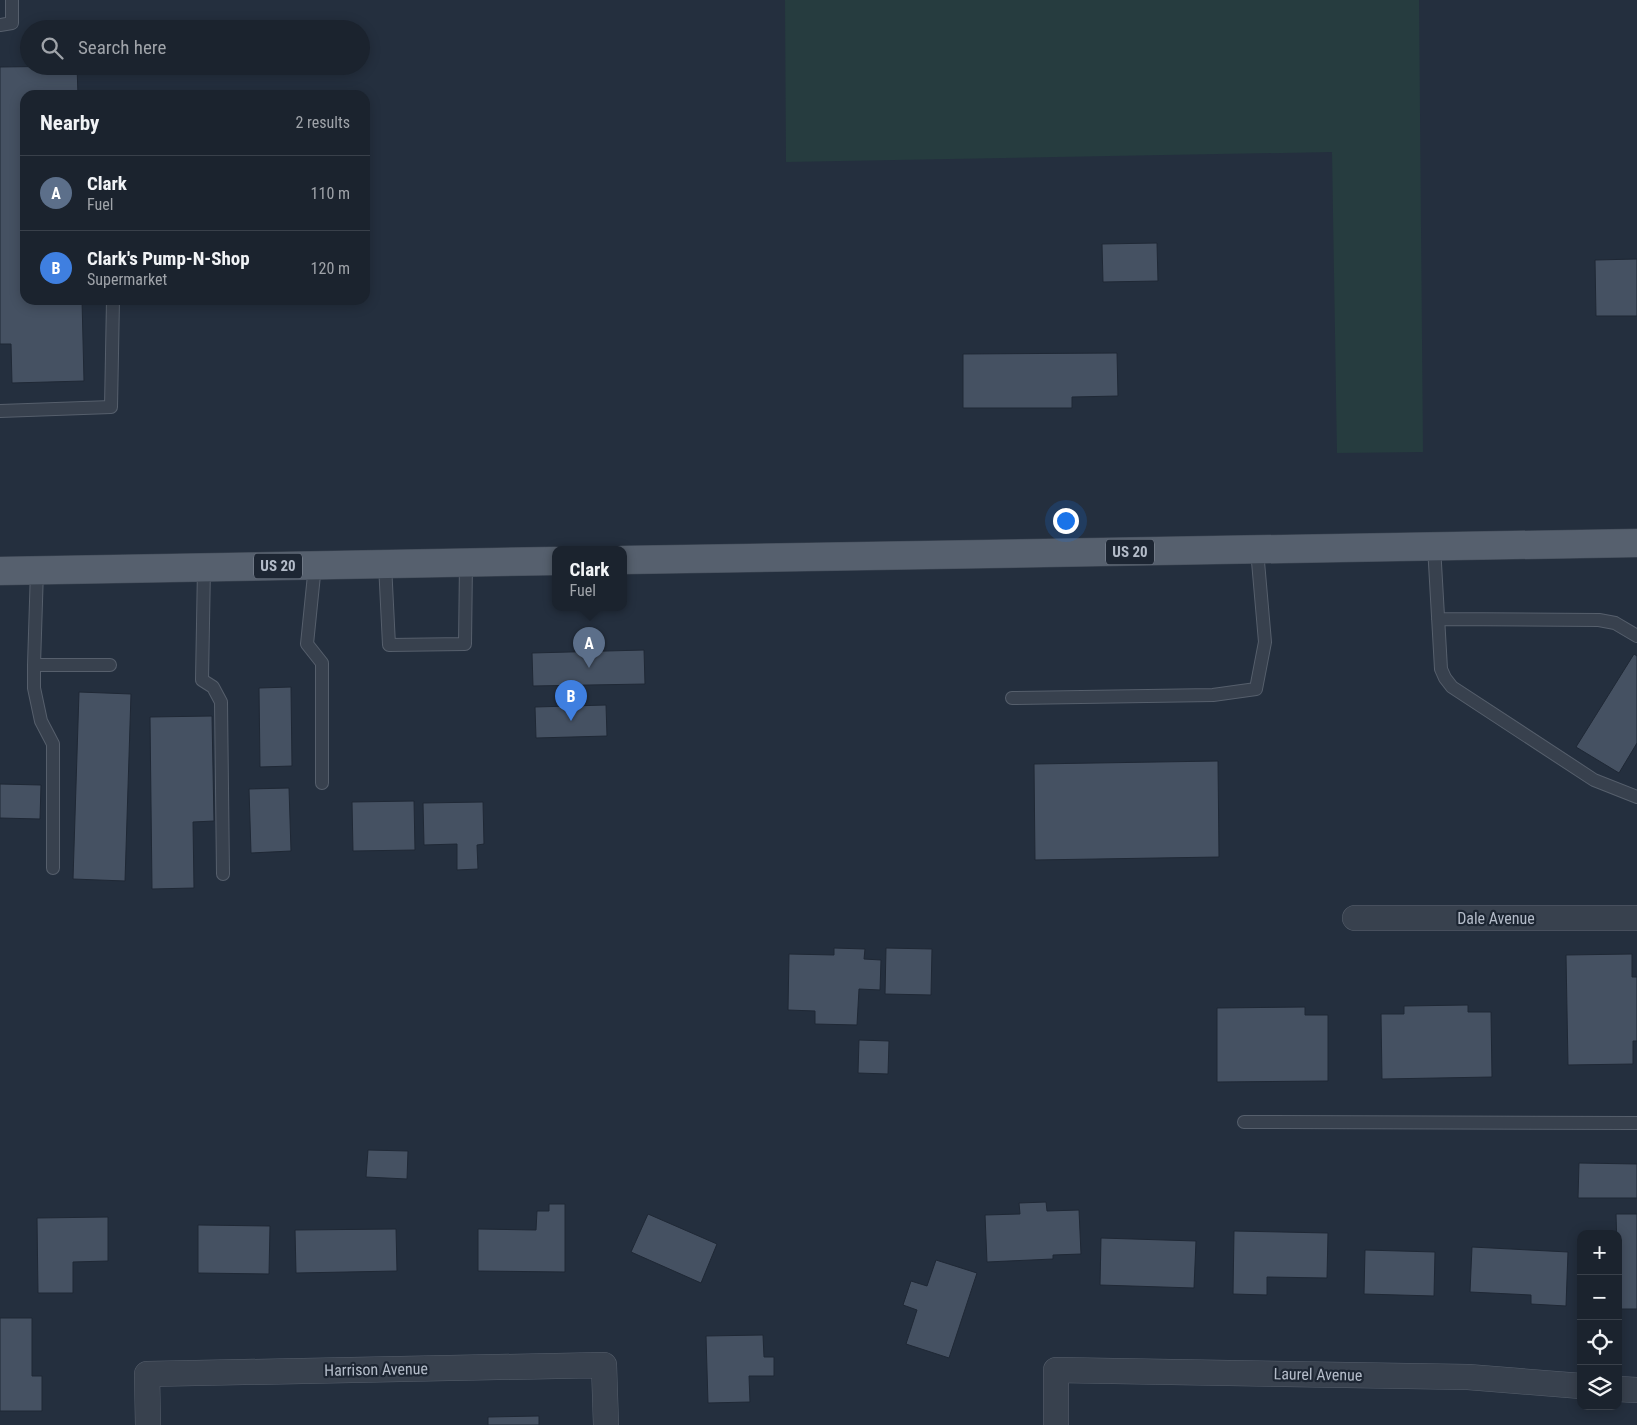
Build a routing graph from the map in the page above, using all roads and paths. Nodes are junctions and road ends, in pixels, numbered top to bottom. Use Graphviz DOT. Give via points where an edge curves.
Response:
graph roads {
  1 [pos="12,0"];
  2 [pos="0,25"];
  3 [pos="112,305"];
  4 [pos="0,411"];
  5 [pos="1637,543"];
  6 [pos="1434,546"];
  7 [pos="1257,550"];
  8 [pos="627,560"];
  9 [pos="552,561"];
  10 [pos="466,563"];
  11 [pos="385,564"];
  12 [pos="315,565"];
  13 [pos="204,567"];
  14 [pos="37,570"];
  15 [pos="0,571"];
  16 [pos="1438,619"];
  17 [pos="1637,636"];
  18 [pos="34,665"];
  19 [pos="110,665"];
  20 [pos="1012,698"];
  21 [pos="322,783"];
  22 [pos="1637,797"];
  23 [pos="53,868"];
  24 [pos="223,874"];
  25 [pos="1355,918"];
  26 [pos="1637,918"];
  27 [pos="1244,1122"];
  28 [pos="1637,1123"];
  29 [pos="1577,1386"];
  30 [pos="1622,1389"];
  31 [pos="1637,1390"];
  32 [pos="148,1425"];
  33 [pos="606,1425"];
  34 [pos="1056,1425"];
  1 -- 2 [label="lane" via="12,23"];
  3 -- 4 [label="lane" via="111,407"];
  5 -- 6 [label="main road, US 20"];
  6 -- 7 [label="main road, US 20"];
  6 -- 16 [label="lane"];
  7 -- 8 [label="main road, US 20"];
  7 -- 20 [label="lane" via="1265,642 1256,688 1213,695"];
  9 -- 10 [label="main road, US 20"];
  10 -- 11 [label="main road, US 20"];
  10 -- 11 [label="lane" via="465,644 389,645"];
  11 -- 12 [label="main road, US 20"];
  12 -- 13 [label="main road, US 20"];
  12 -- 21 [label="lane" via="307,644 322,663"];
  13 -- 14 [label="main road, US 20"];
  13 -- 24 [label="lane" via="202,680 213,687 221,702"];
  14 -- 15 [label="main road, US 20"];
  14 -- 18 [label="lane"];
  16 -- 17 [label="lane" via="1599,620 1614,623"];
  16 -- 22 [label="lane" via="1441,669 1452,686 1594,780"];
  18 -- 19 [label="lane"];
  18 -- 23 [label="lane" via="34,688 41,721 53,744"];
  25 -- 26 [label="street, Dale Avenue"];
  27 -- 28 [label="lane"];
  29 -- 34 [label="street, Laurel Avenue" via="1468,1377 1056,1370"];
  30 -- 31 [label="street"];
  32 -- 33 [label="street, Harrison Avenue" via="147,1374 604,1365"];
}
